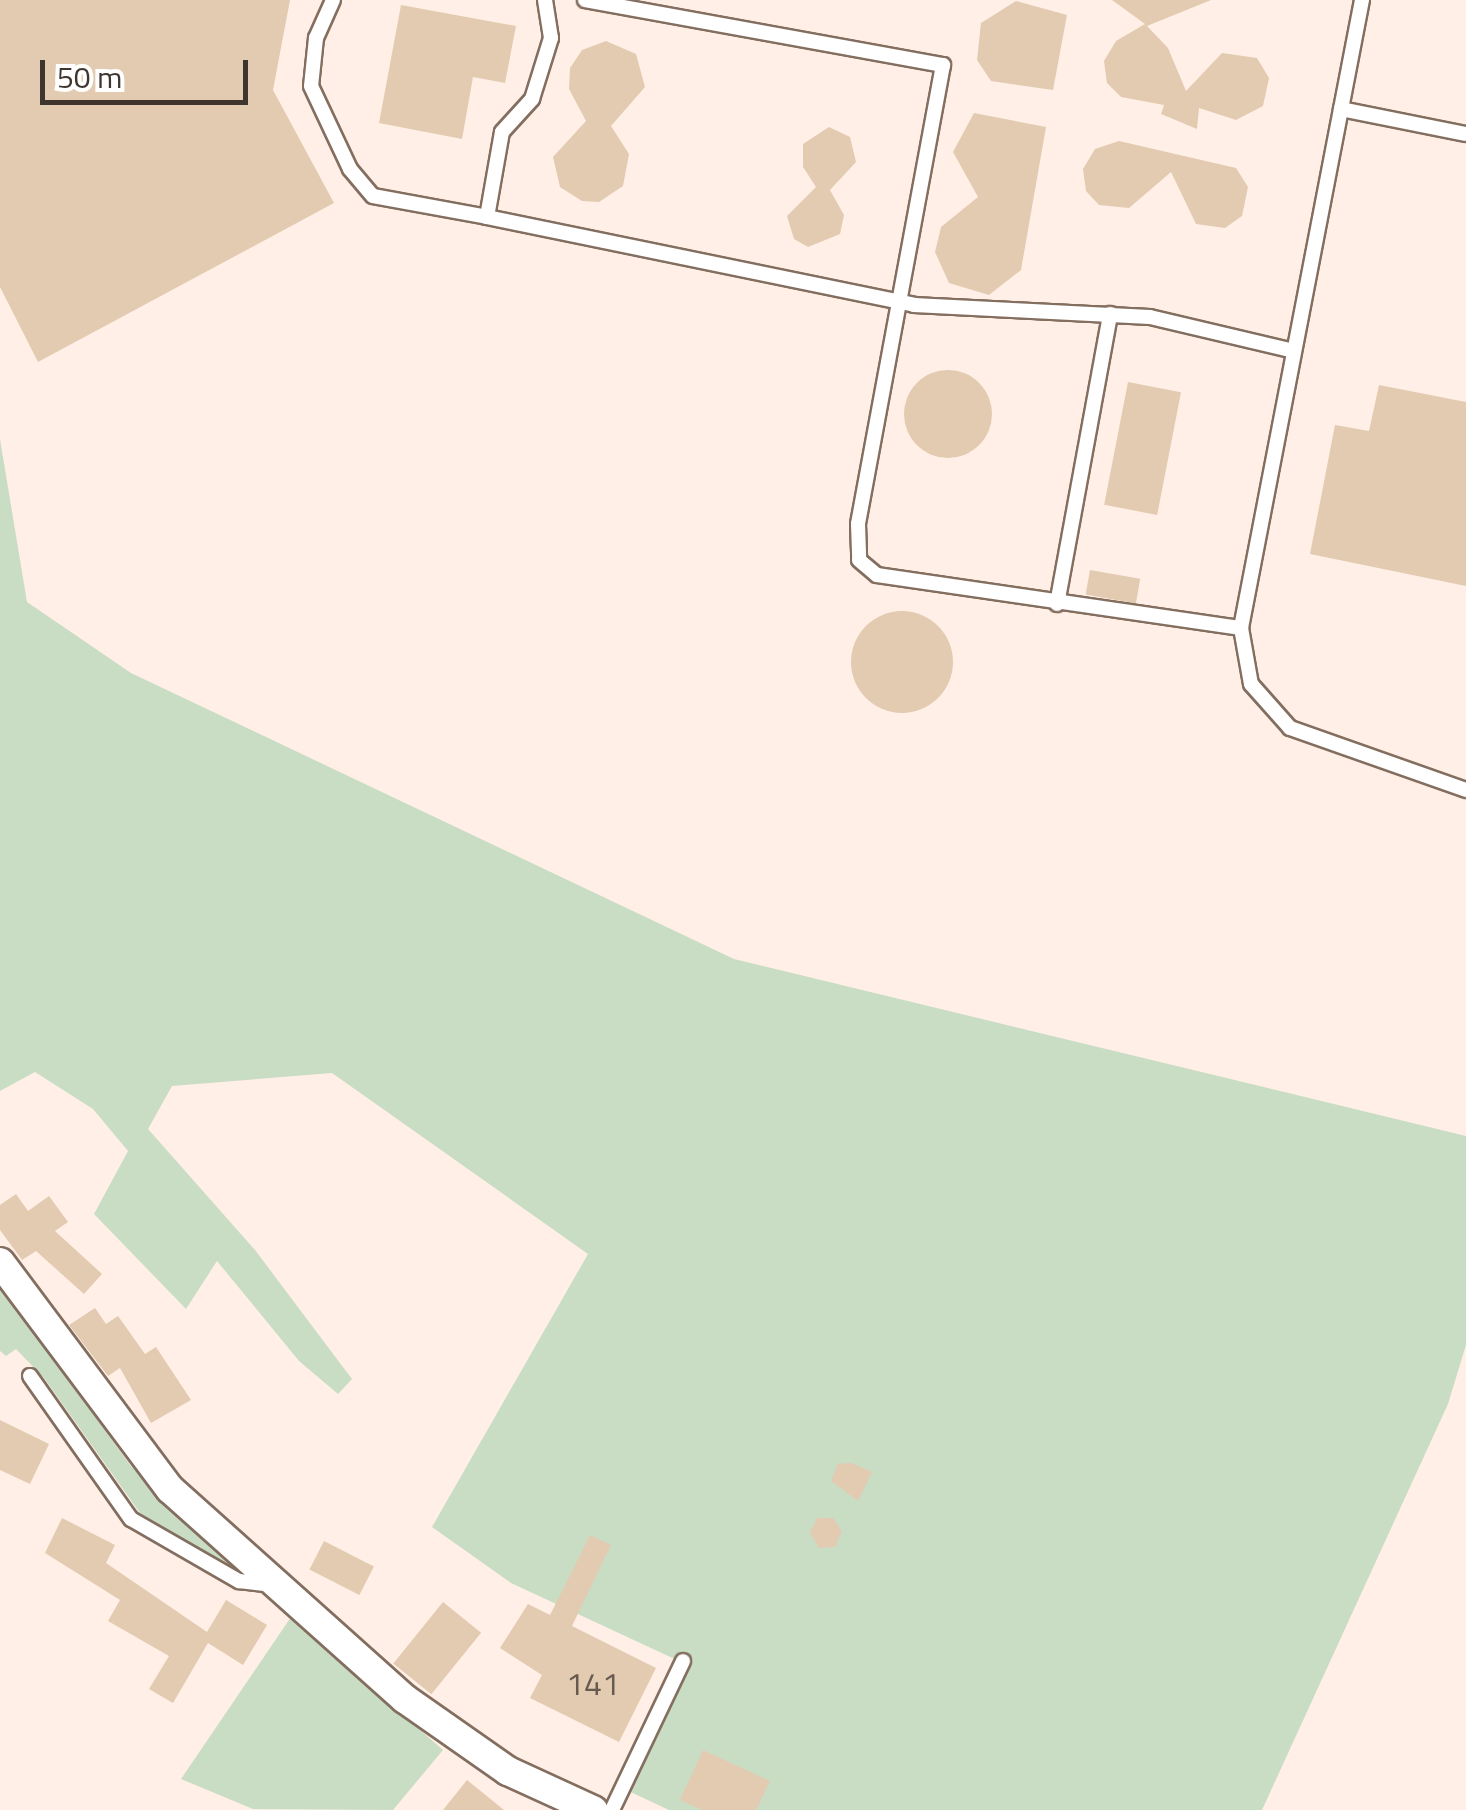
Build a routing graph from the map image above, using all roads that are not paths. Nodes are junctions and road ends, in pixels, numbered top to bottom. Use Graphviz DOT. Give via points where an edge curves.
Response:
graph roads {
  1 [pos="333,0"];
  2 [pos="545,0"];
  3 [pos="585,0"];
  4 [pos="1362,0"];
  5 [pos="1341,109"];
  6 [pos="1466,134"];
  7 [pos="487,217"];
  8 [pos="901,302"];
  9 [pos="1110,314"];
  10 [pos="1294,351"];
  11 [pos="1056,604"];
  12 [pos="1241,628"];
  13 [pos="1466,790"];
  14 [pos="0,1262"];
  15 [pos="30,1376"];
  16 [pos="282,1586"];
  17 [pos="683,1661"];
  18 [pos="593,1810"];
  19 [pos="612,1810"];
  1 -- 7 [label="lane" via="316,38 311,86 350,169 373,196"];
  2 -- 7 [label="lane" via="551,38 532,99 502,132"];
  3 -- 8 [label="lane" via="943,65"];
  4 -- 5 [label="lane"];
  5 -- 6 [label="lane"];
  5 -- 10 [label="lane"];
  7 -- 8 [label="lane"];
  8 -- 9 [label="lane"];
  8 -- 11 [label="lane" via="858,524 859,560 877,575"];
  9 -- 10 [label="lane"];
  9 -- 11 [label="lane"];
  10 -- 12 [label="lane"];
  11 -- 12 [label="lane"];
  12 -- 13 [label="lane" via="1251,684 1290,728"];
  14 -- 16 [label="street" via="170,1489"];
  15 -- 16 [label="lane" via="131,1519 239,1581"];
  16 -- 18 [label="street" via="405,1700 508,1770"];
  17 -- 19 [label="lane"];
}
